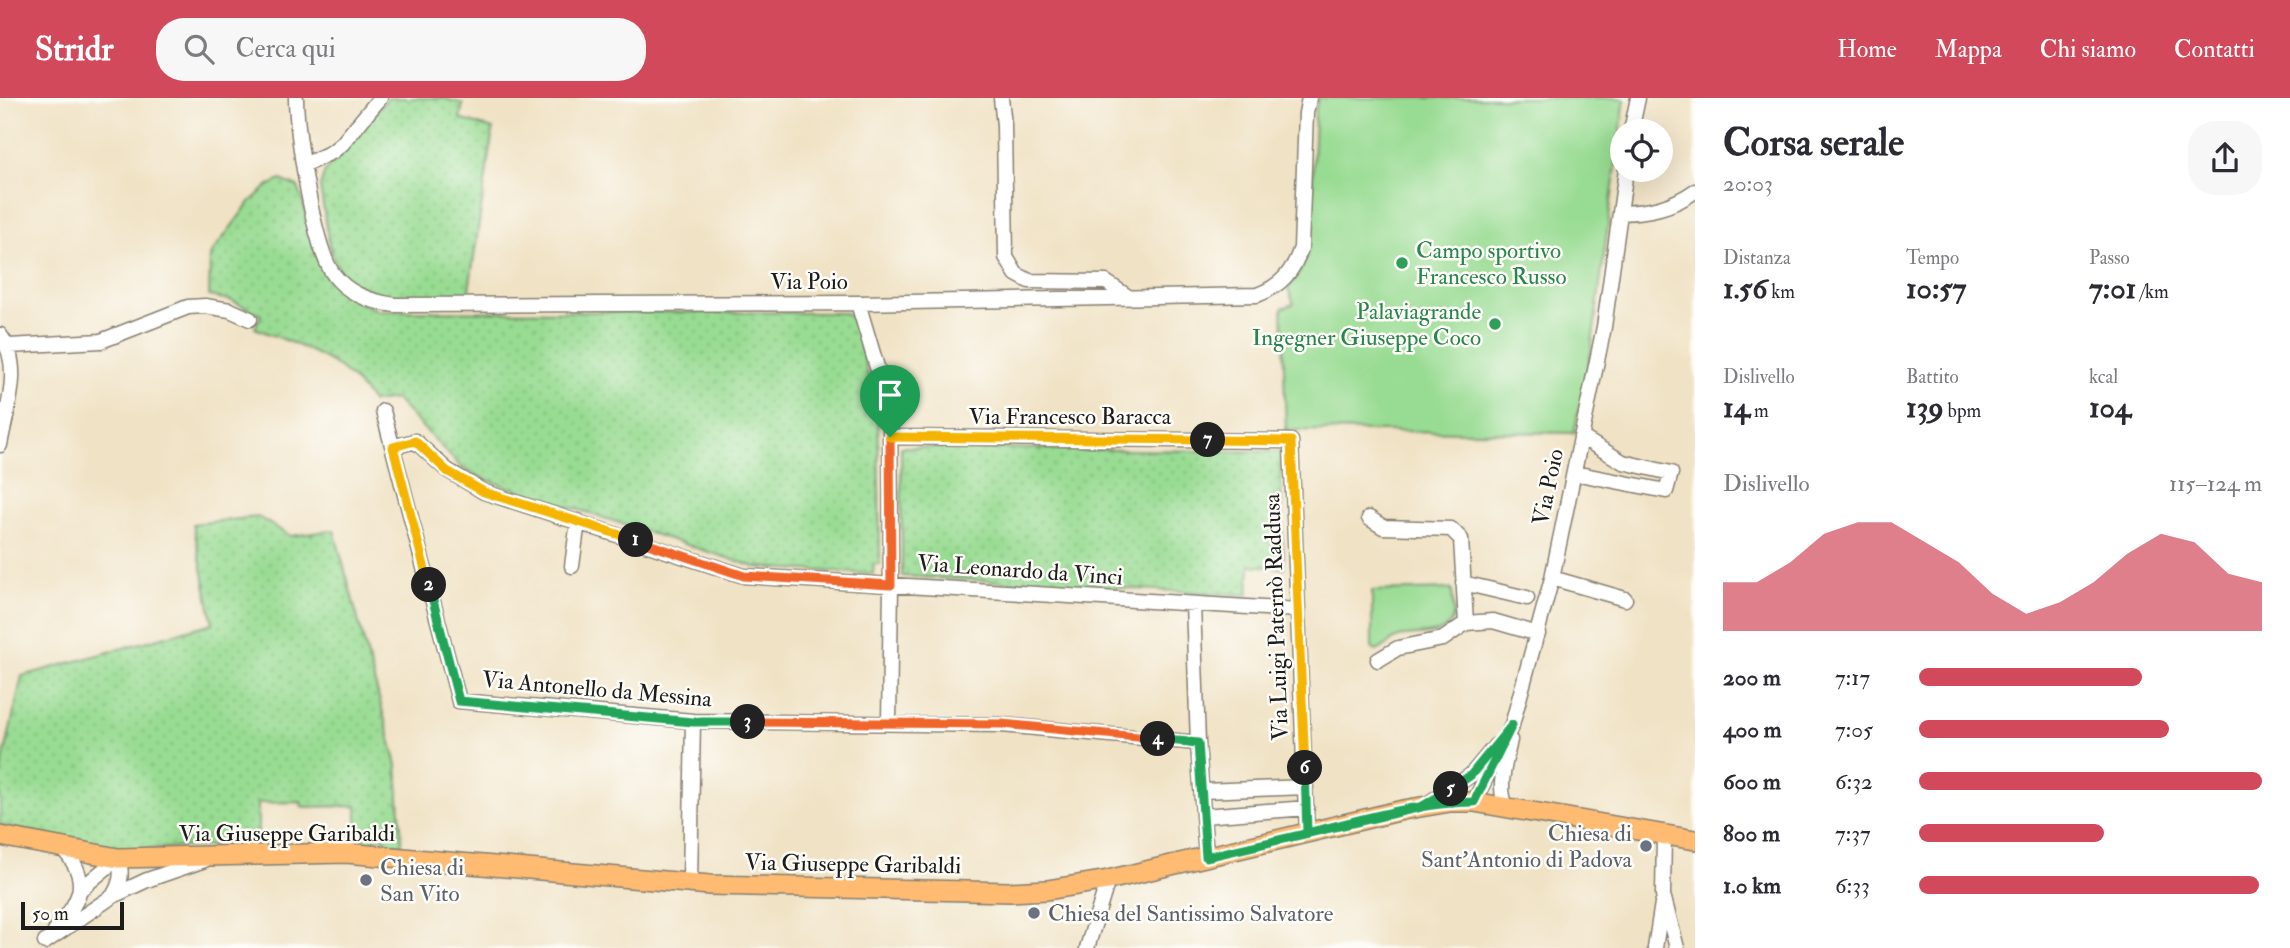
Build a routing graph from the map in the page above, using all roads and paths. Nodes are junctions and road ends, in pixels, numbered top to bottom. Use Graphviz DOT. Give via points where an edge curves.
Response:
graph roads {
  1 [pos="296,98"];
  2 [pos="380,98"];
  3 [pos="1001,98"];
  4 [pos="1309,98"];
  5 [pos="1632,98"];
  6 [pos="1638,98"];
  7 [pos="1631,119"];
  8 [pos="1634,119"];
  9 [pos="303,164"];
  10 [pos="1624,182"];
  11 [pos="1695,191"];
  12 [pos="1620,213"];
  13 [pos="1130,298"];
  14 [pos="858,303"];
  15 [pos="250,319"];
  16 [pos="4,341"];
  17 [pos="383,411"];
  18 [pos="1581,436"];
  19 [pos="890,437"];
  20 [pos="1291,441"];
  21 [pos="0,445"];
  22 [pos="393,447"];
  23 [pos="1623,462"];
  24 [pos="1574,473"];
  25 [pos="1618,481"];
  26 [pos="1369,518"];
  27 [pos="578,521"];
  28 [pos="572,566"];
  29 [pos="1552,578"];
  30 [pos="1463,583"];
  31 [pos="891,585"];
  32 [pos="1527,598"];
  33 [pos="1625,599"];
  34 [pos="1193,604"];
  35 [pos="1298,610"];
  36 [pos="1465,623"];
  37 [pos="1538,634"];
  38 [pos="1378,660"];
  39 [pos="693,722"];
  40 [pos="888,723"];
  41 [pos="1512,725"];
  42 [pos="1198,743"];
  43 [pos="1306,787"];
  44 [pos="1202,791"];
  45 [pos="1474,802"];
  46 [pos="1421,807"];
  47 [pos="1307,808"];
  48 [pos="1507,808"];
  49 [pos="1203,816"];
  50 [pos="1307,833"];
  51 [pos="1664,834"];
  52 [pos="0,836"];
  53 [pos="1695,839"];
  54 [pos="63,849"];
  55 [pos="220,856"];
  56 [pos="1206,857"];
  57 [pos="118,858"];
  58 [pos="1108,880"];
  59 [pos="690,883"];
  60 [pos="81,888"];
  61 [pos="1663,895"];
  62 [pos="113,897"];
  63 [pos="43,945"];
  64 [pos="1087,948"];
  65 [pos="1655,948"];
  66 [pos="1677,948"];
  1 -- 9 [label="street, Via Poio"];
  2 -- 9 [label="street" via="342,144"];
  3 -- 13 [label="street" via="1009,265 1029,281 1106,282"];
  4 -- 13 [label="street, Via Poio" via="1301,248 1289,275 1257,295"];
  5 -- 7 [label="street"];
  6 -- 8 [label="street"];
  9 -- 14 [label="street, Via Poio" via="327,264 344,286 368,300"];
  10 -- 12 [label="street, Via Poio"];
  11 -- 12 [label="street" via="1661,209"];
  12 -- 18 [label="street, Via Poio" via="1604,327"];
  13 -- 14 [label="street, Via Poio"];
  14 -- 19 [label="street" via="890,411"];
  15 -- 16 [label="street" via="230,310 188,307 101,341"];
  16 -- 21 [label="street" via="13,373"];
  17 -- 22 [label="street, Via Antonello da Messina"];
  18 -- 23 [label="street"];
  18 -- 24 [label="street, Via Poio"];
  19 -- 20 [label="street, Via Francesco Baracca"];
  19 -- 31 [label="street"];
  20 -- 35 [label="street, Via Luigi Paternò Raddusa"];
  22 -- 27 [label="street, Via Leonardo da Vinci" via="415,441 447,471 484,492"];
  22 -- 39 [label="street, Via Antonello da Messina" via="459,701"];
  23 -- 25 [label="street"];
  23 -- 25 [label="street" via="1671,473 1666,491"];
  24 -- 25 [label="street"];
  24 -- 29 [label="street, Via Poio"];
  26 -- 30 [label="street" via="1383,527 1451,529 1461,540"];
  27 -- 28 [label="street"];
  27 -- 31 [label="street, Via Leonardo da Vinci" via="744,576"];
  29 -- 33 [label="street"];
  29 -- 37 [label="street, Via Poio"];
  30 -- 32 [label="street"];
  30 -- 36 [label="street"];
  31 -- 34 [label="street, Via Leonardo da Vinci"];
  31 -- 40 [label="street"];
  34 -- 35 [label="street, Via Leonardo da Vinci"];
  34 -- 42 [label="street"];
  35 -- 43 [label="street, Via Luigi Paternò Raddusa"];
  36 -- 37 [label="street" via="1493,621"];
  36 -- 38 [label="street" via="1443,639 1398,648"];
  37 -- 41 [label="street, Via Poio"];
  39 -- 40 [label="street, Via Antonello da Messina"];
  39 -- 59 [label="street"];
  40 -- 42 [label="street, Via Antonello da Messina" via="1002,724"];
  41 -- 45 [label="street, Via Poio"];
  41 -- 46 [label="street" via="1471,775"];
  41 -- 48 [label="street" via="1501,789"];
  42 -- 44 [label="street"];
  43 -- 44 [label="street"];
  43 -- 47 [label="street, Via Luigi Paternò Raddusa"];
  44 -- 49 [label="street"];
  45 -- 46 [label="main road, Via Giuseppe Garibaldi"];
  45 -- 48 [label="main road, Via Giuseppe Garibaldi"];
  46 -- 50 [label="main road, Via Giuseppe Garibaldi"];
  47 -- 49 [label="street"];
  47 -- 50 [label="street, Via Luigi Paternò Raddusa"];
  48 -- 51 [label="main road, Via Giuseppe Garibaldi"];
  49 -- 56 [label="street"];
  50 -- 56 [label="main road, Via Giuseppe Garibaldi"];
  51 -- 53 [label="main road, Via Giuseppe Garibaldi"];
  51 -- 61 [label="street"];
  52 -- 54 [label="main road, Via Giuseppe Garibaldi"];
  54 -- 57 [label="main road, Via Giuseppe Garibaldi"];
  54 -- 60 [label="street" via="77,868"];
  55 -- 57 [label="main road, Via Giuseppe Garibaldi"];
  55 -- 59 [label="main road, Via Giuseppe Garibaldi" via="346,853"];
  55 -- 62 [label="street"];
  56 -- 58 [label="main road, Via Giuseppe Garibaldi"];
  57 -- 60 [label="street"];
  57 -- 62 [label="street" via="120,885"];
  58 -- 59 [label="main road, Via Giuseppe Garibaldi" via="1010,892"];
  58 -- 64 [label="street"];
  60 -- 63 [label="street" via="71,911"];
  61 -- 65 [label="street"];
  61 -- 66 [label="street"];
  62 -- 63 [label="street"];
}
